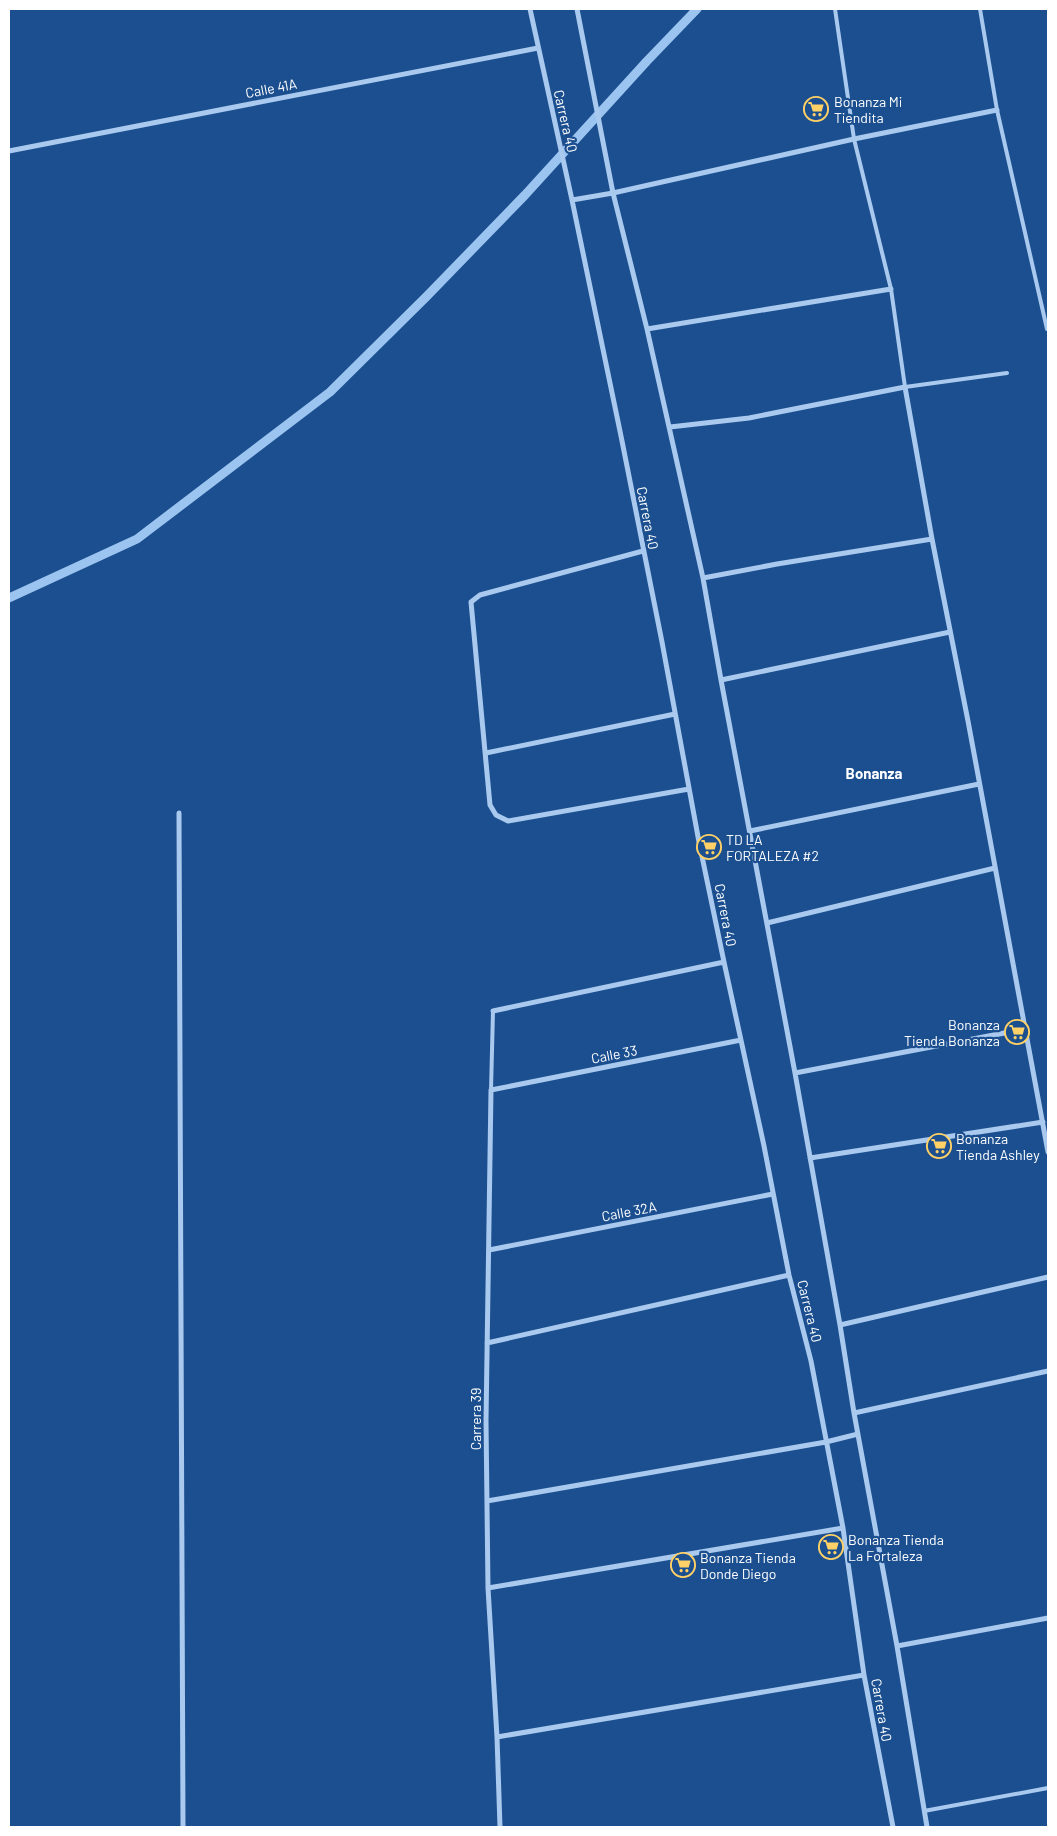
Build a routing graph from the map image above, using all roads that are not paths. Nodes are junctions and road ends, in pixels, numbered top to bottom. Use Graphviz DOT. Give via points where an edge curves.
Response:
graph roads {
  1 [pos="530,9"];
  2 [pos="577,9"];
  3 [pos="835,9"];
  4 [pos="980,9"];
  5 [pos="538,48"];
  6 [pos="997,110"];
  7 [pos="854,139"];
  8 [pos="9,151"];
  9 [pos="613,193"];
  10 [pos="572,200"];
  11 [pos="891,289"];
  12 [pos="647,329"];
  13 [pos="1046,329"];
  14 [pos="1007,373"];
  15 [pos="905,387"];
  16 [pos="670,427"];
  17 [pos="932,539"];
  18 [pos="643,551"];
  19 [pos="703,578"];
  20 [pos="950,632"];
  21 [pos="721,680"];
  22 [pos="675,714"];
  23 [pos="486,753"];
  24 [pos="980,784"];
  25 [pos="689,789"];
  26 [pos="179,813"];
  27 [pos="750,831"];
  28 [pos="995,868"];
  29 [pos="767,923"];
  30 [pos="724,962"];
  31 [pos="493,1011"];
  32 [pos="1026,1029"];
  33 [pos="741,1040"];
  34 [pos="795,1073"];
  35 [pos="491,1090"];
  36 [pos="1043,1122"];
  37 [pos="1048,1152"];
  38 [pos="810,1158"];
  39 [pos="773,1194"];
  40 [pos="489,1250"];
  41 [pos="789,1275"];
  42 [pos="1048,1277"];
  43 [pos="840,1325"];
  44 [pos="487,1343"];
  45 [pos="1048,1371"];
  46 [pos="854,1413"];
  47 [pos="858,1434"];
  48 [pos="826,1442"];
  49 [pos="487,1502"];
  50 [pos="843,1528"];
  51 [pos="488,1588"];
  52 [pos="1048,1618"];
  53 [pos="897,1646"];
  54 [pos="864,1675"];
  55 [pos="497,1737"];
  56 [pos="1048,1788"];
  57 [pos="924,1812"];
  58 [pos="183,1827"];
  59 [pos="500,1827"];
  60 [pos="893,1827"];
  61 [pos="927,1827"];
  1 -- 5 [label="street, Carrera 40"];
  2 -- 9 [label="street, Carrera 40"];
  3 -- 7 [label="lane"];
  4 -- 6 [label="lane"];
  5 -- 8 [label="street, Calle 41A"];
  5 -- 10 [label="street, Carrera 40"];
  6 -- 7 [label="street"];
  6 -- 13 [label="lane"];
  7 -- 9 [label="street"];
  7 -- 11 [label="lane"];
  9 -- 10 [label="street"];
  9 -- 12 [label="street, Carrera 40"];
  10 -- 18 [label="street, Carrera 40"];
  11 -- 12 [label="street"];
  11 -- 15 [label="lane"];
  12 -- 16 [label="street, Carrera 40"];
  14 -- 15 [label="lane"];
  15 -- 16 [label="street" via="749,418"];
  15 -- 17 [label="street"];
  16 -- 19 [label="street, Carrera 40"];
  17 -- 19 [label="street"];
  17 -- 20 [label="street"];
  18 -- 22 [label="street, Carrera 40"];
  18 -- 23 [label="street" via="480,595 471,602"];
  19 -- 21 [label="street, Carrera 40"];
  20 -- 21 [label="street"];
  20 -- 24 [label="street"];
  21 -- 27 [label="street, Carrera 40"];
  22 -- 23 [label="street"];
  22 -- 25 [label="street, Carrera 40"];
  23 -- 25 [label="street" via="490,805 496,815 508,821"];
  24 -- 27 [label="street"];
  24 -- 28 [label="street"];
  25 -- 30 [label="street, Carrera 40"];
  26 -- 58 [label="street"];
  27 -- 29 [label="street, Carrera 40"];
  28 -- 29 [label="street"];
  28 -- 32 [label="street"];
  29 -- 34 [label="street, Carrera 40"];
  30 -- 31 [label="street"];
  30 -- 33 [label="street, Carrera 40"];
  31 -- 35 [label="lane, Carrera 39"];
  32 -- 34 [label="street"];
  32 -- 36 [label="street"];
  33 -- 35 [label="street, Calle 33"];
  33 -- 39 [label="street, Carrera 40"];
  34 -- 38 [label="street, Carrera 40"];
  35 -- 40 [label="street, Carrera 39"];
  36 -- 37 [label="street"];
  36 -- 38 [label="street"];
  38 -- 43 [label="street, Carrera 40"];
  39 -- 40 [label="street, Calle 32A"];
  39 -- 41 [label="street, Carrera 40"];
  40 -- 44 [label="street, Carrera 39"];
  41 -- 44 [label="street"];
  41 -- 48 [label="street, Carrera 40" via="811,1360"];
  42 -- 43 [label="street"];
  43 -- 46 [label="street, Carrera 40"];
  44 -- 49 [label="street, Carrera 39"];
  45 -- 46 [label="street"];
  46 -- 47 [label="street, Carrera 40"];
  47 -- 48 [label="street"];
  47 -- 53 [label="street, Carrera 40"];
  48 -- 49 [label="street"];
  48 -- 50 [label="street, Carrera 40"];
  49 -- 51 [label="street, Carrera 39"];
  50 -- 51 [label="street"];
  50 -- 54 [label="street, Carrera 40"];
  51 -- 55 [label="street, Carrera 39"];
  52 -- 53 [label="street"];
  53 -- 57 [label="street, Carrera 40"];
  54 -- 55 [label="street"];
  54 -- 60 [label="street, Carrera 40"];
  55 -- 59 [label="street, Carrera 39"];
  56 -- 57 [label="lane"];
  57 -- 61 [label="street, Carrera 40"];
}
